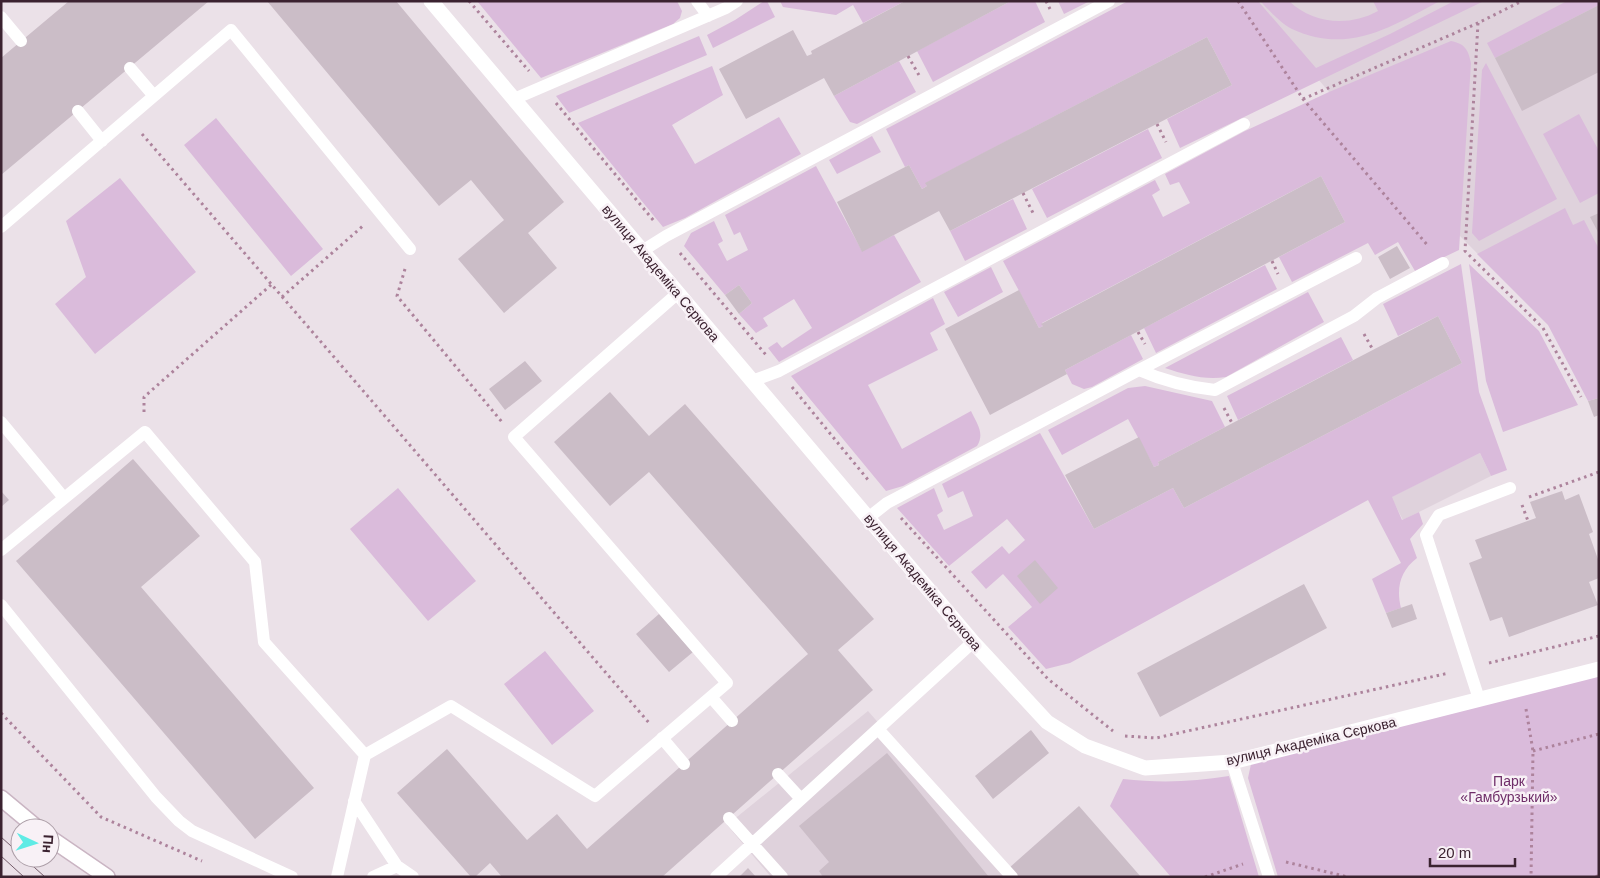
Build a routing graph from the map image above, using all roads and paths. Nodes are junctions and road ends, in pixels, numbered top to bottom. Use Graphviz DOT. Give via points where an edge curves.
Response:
graph roads {
  1 [pos="431,1"];
  2 [pos="697,1"];
  3 [pos="737,1"];
  4 [pos="1109,1"];
  5 [pos="1238,1"];
  6 [pos="1522,1"];
  7 [pos="708,16"];
  8 [pos="1,17"];
  9 [pos="1478,23"];
  10 [pos="21,41"];
  11 [pos="130,68"];
  12 [pos="154,96"];
  13 [pos="514,99"];
  14 [pos="1303,99"];
  15 [pos="78,111"];
  16 [pos="128,118"];
  17 [pos="1244,124"];
  18 [pos="102,141"];
  19 [pos="379,212"];
  20 [pos="1,227"];
  21 [pos="410,249"];
  22 [pos="642,251"];
  23 [pos="1465,251"];
  24 [pos="1356,258"];
  25 [pos="1443,263"];
  26 [pos="272,284"];
  27 [pos="678,293"];
  28 [pos="282,297"];
  29 [pos="1138,370"];
  30 [pos="752,381"];
  31 [pos="1582,397"];
  32 [pos="1,422"];
  33 [pos="145,432"];
  34 [pos="514,437"];
  35 [pos="1510,488"];
  36 [pos="64,498"];
  37 [pos="868,518"];
  38 [pos="1,550"];
  39 [pos="1,605"];
  40 [pos="973,642"];
  41 [pos="1599,669"];
  42 [pos="1523,688"];
  43 [pos="711,697"];
  44 [pos="1479,700"];
  45 [pos="1,713"];
  46 [pos="732,721"];
  47 [pos="878,730"];
  48 [pos="1599,734"];
  49 [pos="662,738"];
  50 [pos="1533,751"];
  51 [pos="365,755"];
  52 [pos="1232,762"];
  53 [pos="684,764"];
  54 [pos="778,774"];
  55 [pos="1,798"];
  56 [pos="801,799"];
  57 [pos="354,801"];
  58 [pos="25,818"];
  59 [pos="729,818"];
  60 [pos="752,844"];
  61 [pos="60,845"];
  62 [pos="1264,857"];
  63 [pos="211,865"];
  64 [pos="397,866"];
  65 [pos="1599,875"];
  66 [pos="107,877"];
  67 [pos="292,877"];
  68 [pos="337,877"];
  69 [pos="374,877"];
  70 [pos="413,877"];
  71 [pos="716,877"];
  72 [pos="782,877"];
  73 [pos="1012,877"];
  74 [pos="1205,877"];
  75 [pos="1269,877"];
  76 [pos="1348,877"];
  77 [pos="1531,877"];
  78 [pos="1596,877"];
  1 -- 13 [label="street, вулиця Академіка Сєркова"];
  2 -- 7 [label="lane"];
  3 -- 7 [label="lane"];
  4 -- 22 [label="lane"];
  5 -- 14 [label="path"];
  6 -- 9 [label="path"];
  7 -- 13 [label="lane"];
  8 -- 10 [label="lane"];
  9 -- 14 [label="path"];
  9 -- 23 [label="path"];
  11 -- 12 [label="lane"];
  12 -- 16 [label="lane"];
  12 -- 19 [label="lane" via="231,30"];
  13 -- 22 [label="street, вулиця Академіка Сєркова"];
  14 -- 25 [label="path"];
  15 -- 18 [label="lane"];
  16 -- 18 [label="lane"];
  16 -- 26 [label="path"];
  17 -- 30 [label="lane" via="779,371"];
  18 -- 20 [label="lane"];
  19 -- 21 [label="lane"];
  19 -- 28 [label="path"];
  21 -- 34 [label="path" via="397,296"];
  22 -- 27 [label="street, вулиця Академіка Сєркова"];
  23 -- 25 [label="path"];
  23 -- 31 [label="path" via="1543,328"];
  24 -- 29 [label="lane"];
  25 -- 29 [label="lane" via="1377,298 1354,316 1215,390 1165,381"];
  26 -- 28 [label="path"];
  26 -- 33 [label="path" via="144,397"];
  27 -- 30 [label="street, вулиця Академіка Сєркова"];
  27 -- 34 [label="lane"];
  28 -- 49 [label="path"];
  29 -- 37 [label="lane" via="887,503"];
  30 -- 37 [label="street, вулиця Академіка Сєркова"];
  32 -- 36 [label="lane"];
  33 -- 36 [label="lane"];
  33 -- 51 [label="lane" via="254,562 264,642"];
  34 -- 43 [label="lane" via="726,683"];
  35 -- 44 [label="lane" via="1439,515 1426,535"];
  36 -- 38 [label="lane"];
  37 -- 40 [label="street, вулиця Академіка Сєркова"];
  39 -- 67 [label="lane" via="179,821 206,838"];
  40 -- 47 [label="lane"];
  40 -- 52 [label="street, вулиця Академіка Сєркова" via="1047,722 1085,746 1145,768"];
  41 -- 42 [label="street, вулиця Академіка Сєркова"];
  42 -- 44 [label="street, вулиця Академіка Сєркова"];
  42 -- 50 [label="path"];
  43 -- 46 [label="lane"];
  43 -- 49 [label="lane"];
  44 -- 52 [label="street, вулиця Академіка Сєркова"];
  45 -- 63 [label="path" via="101,817"];
  47 -- 56 [label="lane"];
  47 -- 73 [label="lane"];
  48 -- 50 [label="path"];
  49 -- 51 [label="lane" via="595,796 451,706"];
  49 -- 53 [label="lane"];
  50 -- 77 [label="path"];
  51 -- 57 [label="lane"];
  52 -- 62 [label="lane"];
  54 -- 56 [label="lane"];
  55 -- 58 [label="street"];
  56 -- 60 [label="lane"];
  57 -- 64 [label="lane"];
  57 -- 68 [label="lane"];
  59 -- 60 [label="lane"];
  60 -- 71 [label="lane"];
  60 -- 72 [label="lane"];
  61 -- 66 [label="street"];
  62 -- 74 [label="path"];
  62 -- 75 [label="lane"];
  62 -- 76 [label="path"];
  64 -- 69 [label="lane"];
  64 -- 70 [label="lane"];
  65 -- 78 [label="path"];
}
